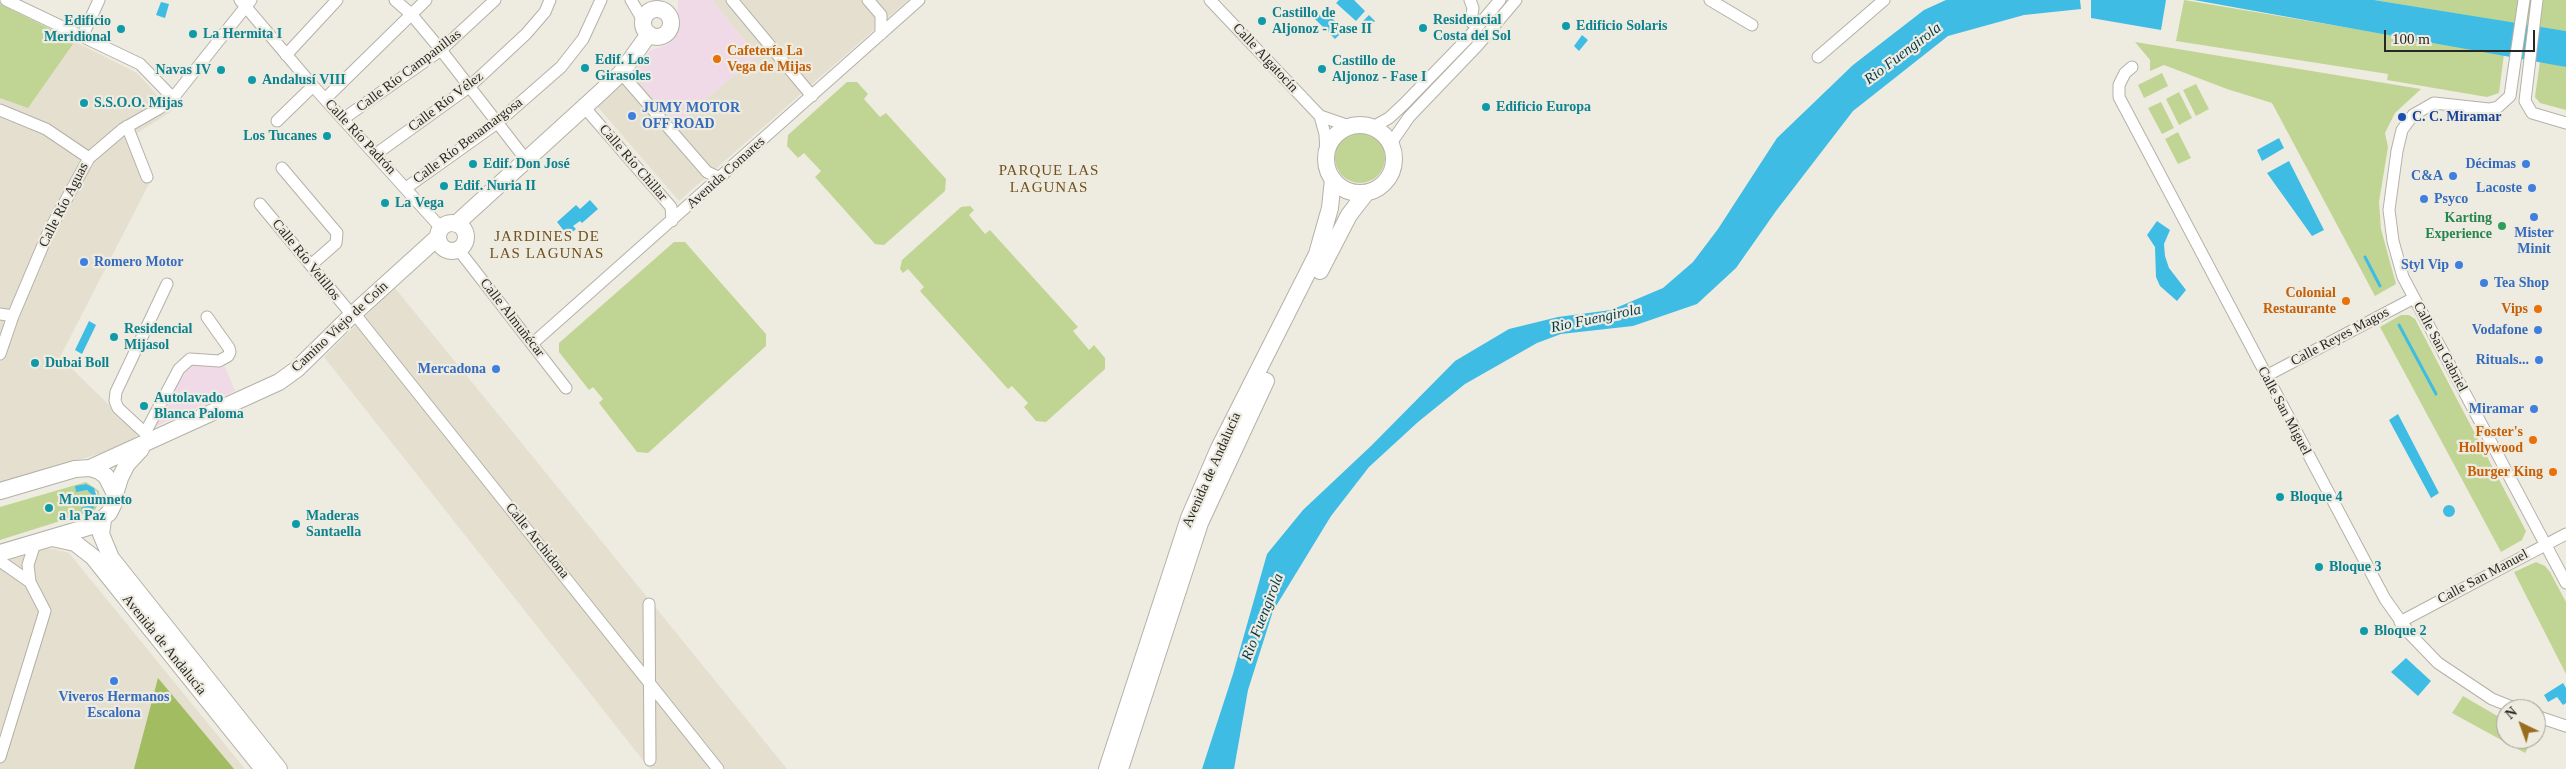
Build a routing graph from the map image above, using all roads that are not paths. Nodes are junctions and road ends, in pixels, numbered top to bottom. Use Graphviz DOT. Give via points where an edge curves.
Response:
graph roads {
  1 [pos="6,0"];
  2 [pos="99,0"];
  3 [pos="337,0"];
  4 [pos="396,0"];
  5 [pos="426,0"];
  6 [pos="495,0"];
  7 [pos="550,0"];
  8 [pos="601,0"];
  9 [pos="630,0"];
  10 [pos="732,0"];
  11 [pos="868,0"];
  12 [pos="919,0"];
  13 [pos="1210,0"];
  14 [pos="1470,0"];
  15 [pos="1500,0"];
  16 [pos="1516,0"];
  17 [pos="1710,0"];
  18 [pos="1884,0"];
  19 [pos="2524,0"];
  20 [pos="2537,0"];
  21 [pos="245,2"];
  22 [pos="652,13"];
  23 [pos="411,14"];
  24 [pos="1471,22"];
  25 [pos="1752,25"];
  26 [pos="881,34"];
  27 [pos="83,35"];
  28 [pos="441,50"];
  29 [pos="286,55"];
  30 [pos="1818,57"];
  31 [pos="2132,67"];
  32 [pos="621,73"];
  33 [pos="313,86"];
  34 [pos="469,87"];
  35 [pos="812,96"];
  36 [pos="173,98"];
  37 [pos="325,99"];
  38 [pos="585,108"];
  39 [pos="0,110"];
  40 [pos="1320,116"];
  41 [pos="343,119"];
  42 [pos="277,121"];
  43 [pos="2566,123"];
  44 [pos="497,124"];
  45 [pos="127,126"];
  46 [pos="1349,126"];
  47 [pos="1373,127"];
  48 [pos="1391,143"];
  49 [pos="376,154"];
  50 [pos="1326,154"];
  51 [pos="89,158"];
  52 [pos="527,161"];
  53 [pos="282,168"];
  54 [pos="724,175"];
  55 [pos="147,177"];
  56 [pos="1333,179"];
  57 [pos="406,188"];
  58 [pos="1366,192"];
  59 [pos="260,204"];
  60 [pos="672,221"];
  61 [pos="445,230"];
  62 [pos="458,249"];
  63 [pos="311,265"];
  64 [pos="167,284"];
  65 [pos="2414,298"];
  66 [pos="0,314"];
  67 [pos="353,314"];
  68 [pos="13,316"];
  69 [pos="207,317"];
  70 [pos="532,344"];
  71 [pos="0,354"];
  72 [pos="2266,376"];
  73 [pos="566,388"];
  74 [pos="148,437"];
  75 [pos="90,468"];
  76 [pos="0,481"];
  77 [pos="8,489"];
  78 [pos="114,494"];
  79 [pos="103,520"];
  80 [pos="2566,534"];
  81 [pos="52,538"];
  82 [pos="35,543"];
  83 [pos="2545,544"];
  84 [pos="0,553"];
  85 [pos="0,561"];
  86 [pos="30,582"];
  87 [pos="2566,583"];
  88 [pos="649,604"];
  89 [pos="2400,622"];
  90 [pos="649,681"];
  91 [pos="2496,701"];
  92 [pos="2546,719"];
  93 [pos="2566,726"];
  94 [pos="0,757"];
  95 [pos="650,760"];
  96 [pos="263,769"];
  97 [pos="279,769"];
  98 [pos="718,769"];
  99 [pos="1107,769"];
  100 [pos="1120,769"];
  1 -- 27 [label="street"];
  2 -- 27 [label="street"];
  3 -- 29 [label="street"];
  4 -- 23 [label="street"];
  5 -- 23 [label="street"];
  6 -- 28 [label="street, Calle Río Campanillas"];
  7 -- 34 [label="street, Calle Río Vélez" via="545,12 526,34"];
  8 -- 44 [label="street, Calle Río Benamargosa" via="583,38 561,67"];
  9 -- 22 [label="street"];
  10 -- 35 [label="street"];
  11 -- 26 [label="street" via="881,15"];
  12 -- 26 [label="street, Avenida Comares"];
  13 -- 40 [label="street, Calle Algatocín"];
  14 -- 24 [label="street" via="1473,8"];
  15 -- 47 [label="street" via="1404,104"];
  16 -- 48 [label="street" via="1409,117"];
  17 -- 25 [label="street"];
  18 -- 30 [label="street"];
  19 -- 65 [label="street, Calle San Gabriel" via="2510,96 2498,107 2489,109 2434,103 2413,115 2402,130 2389,210 2398,260"];
  20 -- 43 [label="street" via="2526,101 2532,113"];
  21 -- 29 [label="street, Calle Río Padrón"];
  21 -- 36 [label="street, Calle Río Aguas"];
  22 -- 32 [label="street, Camino Viejo de Coín"];
  23 -- 28 [label="street"];
  23 -- 37 [label="street"];
  26 -- 35 [label="street, Avenida Comares"];
  27 -- 36 [label="street" via="140,64"];
  28 -- 34 [label="street"];
  28 -- 41 [label="street, Calle Río Campanillas"];
  29 -- 33 [label="street, Calle Río Padrón"];
  31 -- 72 [label="street, Calle San Miguel" via="2119,85 2119,97"];
  32 -- 38 [label="street, Camino Viejo de Coín"];
  32 -- 54 [label="street" via="708,172 718,177"];
  33 -- 37 [label="street, Calle Río Padrón"];
  33 -- 42 [label="street"];
  34 -- 44 [label="street"];
  34 -- 49 [label="street, Calle Río Vélez"];
  35 -- 54 [label="street, Avenida Comares"];
  36 -- 45 [label="street, Calle Río Aguas"];
  37 -- 41 [label="street, Calle Río Padrón"];
  38 -- 52 [label="street, Camino Viejo de Coín"];
  38 -- 60 [label="street, Calle Río Chillar" via="671,207"];
  39 -- 51 [label="street" via="46,129"];
  40 -- 46 [label="street"];
  40 -- 50 [label="street"];
  41 -- 49 [label="street, Calle Río Padrón"];
  44 -- 52 [label="street"];
  44 -- 57 [label="street, Calle Río Benamargosa"];
  45 -- 51 [label="street, Calle Río Aguas"];
  45 -- 55 [label="street"];
  46 -- 47 [label="street"];
  46 -- 50 [label="street" via="1335,135"];
  47 -- 48 [label="street"];
  48 -- 58 [label="street" via="1395,159 1392,171 1386,181"];
  49 -- 57 [label="street, Calle Río Padrón"];
  50 -- 56 [label="street" via="1326,164"];
  51 -- 68 [label="street, Calle Río Aguas" via="49,231"];
  52 -- 61 [label="street, Camino Viejo de Coín"];
  53 -- 63 [label="street" via="337,234 336,243"];
  54 -- 60 [label="street, Avenida Comares"];
  56 -- 58 [label="street" via="1344,189"];
  56 -- 99 [label="street, Avenida de Andalucía" via="1330,208 1316,254 1219,448 1189,518"];
  57 -- 61 [label="street, Calle Río Padrón"];
  58 -- 100 [label="street, Avenida de Andalucía" via="1332,245 1200,523"];
  59 -- 63 [label="street, Calle Río Velillos"];
  60 -- 70 [label="street, Avenida Comares"];
  61 -- 62 [label="street" via="444,248"];
  61 -- 62 [label="street" via="461,227 465,234 464,243"];
  61 -- 67 [label="street, Camino Viejo de Coín"];
  62 -- 70 [label="street, Calle Almuñécar"];
  63 -- 67 [label="street, Calle Río Velillos"];
  64 -- 74 [label="street" via="115,400 124,416"];
  65 -- 72 [label="street, Calle Reyes Magos"];
  65 -- 83 [label="street, Calle San Gabriel"];
  66 -- 68 [label="street"];
  67 -- 74 [label="street, Camino Viejo de Coín" via="297,369 279,382"];
  67 -- 90 [label="street, Calle Archidona"];
  68 -- 71 [label="street, Calle Río Aguas"];
  69 -- 74 [label="street" via="229,348 228,356 219,361 195,358 179,368"];
  70 -- 73 [label="street, Calle Almuñécar"];
  72 -- 89 [label="street, Calle San Miguel"];
  74 -- 75 [label="street, Camino Viejo de Coín"];
  74 -- 78 [label="street, Camino Viejo de Coín" via="128,464"];
  75 -- 77 [label="street, Camino Viejo de Coín" via="75,469"];
  75 -- 78 [label="street" via="106,476"];
  76 -- 77 [label="street"];
  78 -- 79 [label="street, Camino Viejo de Coín" via="114,503"];
  79 -- 81 [label="street" via="95,526"];
  79 -- 97 [label="street, Avenida de Andalucía" via="101,534 111,558"];
  80 -- 83 [label="street, Calle San Manuel"];
  81 -- 82 [label="street"];
  81 -- 96 [label="street, Avenida de Andalucía" via="75,543 93,557"];
  82 -- 84 [label="street"];
  82 -- 86 [label="street" via="28,565"];
  83 -- 87 [label="street, Calle San Gabriel"];
  83 -- 89 [label="street, Calle San Manuel"];
  85 -- 86 [label="street"];
  86 -- 94 [label="street" via="45,611"];
  88 -- 90 [label="street"];
  89 -- 91 [label="street, Calle San Miguel" via="2453,675"];
  90 -- 95 [label="street"];
  90 -- 98 [label="street, Calle Archidona"];
  92 -- 93 [label="street"];
}
